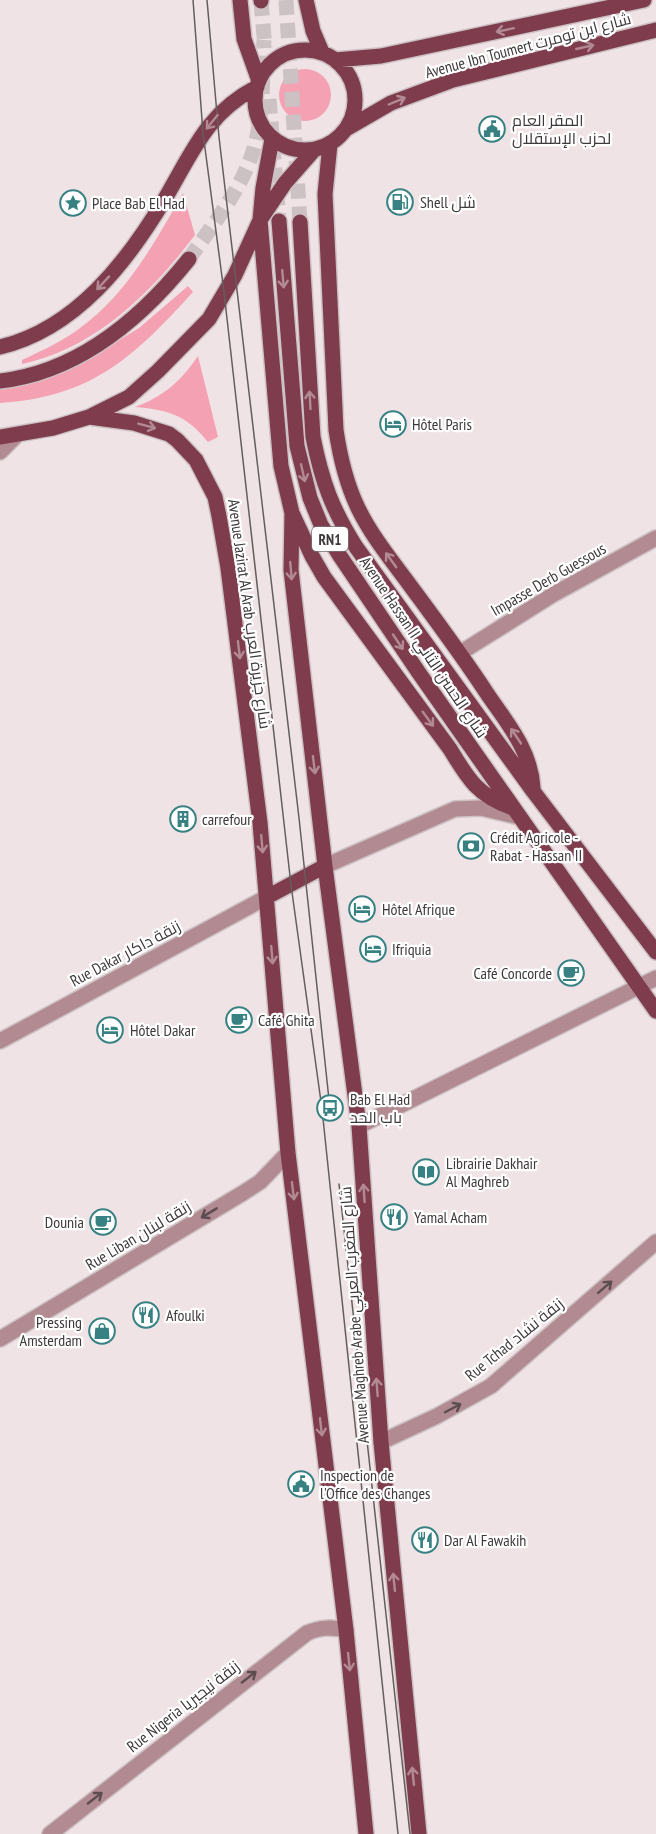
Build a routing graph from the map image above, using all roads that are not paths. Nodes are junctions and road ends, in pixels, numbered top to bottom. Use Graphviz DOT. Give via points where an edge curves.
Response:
graph roads {
  1 [pos="240,0"];
  2 [pos="306,0"];
  3 [pos="591,0"];
  4 [pos="644,0"];
  5 [pos="608,8"];
  6 [pos="656,30"];
  7 [pos="328,56"];
  8 [pos="258,84"];
  9 [pos="346,129"];
  10 [pos="272,139"];
  11 [pos="330,144"];
  12 [pos="314,150"];
  13 [pos="260,220"];
  14 [pos="279,221"];
  15 [pos="300,222"];
  16 [pos="189,259"];
  17 [pos="0,348"];
  18 [pos="0,381"];
  19 [pos="89,417"];
  20 [pos="16,436"];
  21 [pos="0,437"];
  22 [pos="0,452"];
  23 [pos="292,513"];
  24 [pos="656,538"];
  25 [pos="460,653"];
  26 [pos="533,791"];
  27 [pos="517,813"];
  28 [pos="325,866"];
  29 [pos="267,897"];
  30 [pos="656,952"];
  31 [pos="656,978"];
  32 [pos="637,986"];
  33 [pos="656,1011"];
  34 [pos="0,1041"];
  35 [pos="359,1126"];
  36 [pos="288,1153"];
  37 [pos="656,1242"];
  38 [pos="0,1339"];
  39 [pos="381,1442"];
  40 [pos="346,1630"];
  41 [pos="50,1834"];
  42 [pos="366,1834"];
  43 [pos="419,1834"];
  1 -- 8 [label="main road" via="244,39"];
  2 -- 7 [label="main road" via="313,31"];
  3 -- 5 [label="main road"];
  4 -- 5 [label="main road, Avenue Ibn Toumert شارع ابن تومرت"];
  5 -- 7 [label="main road, Avenue Ibn Toumert شارع ابن تومرت, one-way" via="381,56"];
  9 -- 6 [label="main road, Avenue Ibn Toumert شارع ابن تومرت, one-way" via="392,103 453,80"];
  7 -- 8 [label="main road" via="300,50 290,52 272,63"];
  7 -- 9 [label="main road" via="344,69 354,92 355,105"];
  8 -- 10 [label="main road" via="256,109"];
  8 -- 17 [label="main road, one-way" via="217,115 203,133 147,227 108,278 63,319"];
  9 -- 11 [label="main road"];
  10 -- 12 [label="main road" via="292,149"];
  10 -- 13 [label="main road"];
  11 -- 12 [label="main road"];
  25 -- 11 [label="main road, one-way" via="372,533 355,501 340,457 325,194"];
  12 -- 13 [label="main road"];
  13 -- 19 [label="main road" via="209,319 129,397"];
  13 -- 23 [label="main road" via="281,466"];
  14 -- 27 [label="main road, Avenue Hassan II شارع الحسن الثاني / RN1, one-way" via="297,446 310,498 340,556"];
  26 -- 15 [label="main road, Avenue Hassan II شارع الحسن الثاني / RN1, one-way" via="337,516 319,467 311,417"];
  16 -- 18 [label="main road" via="154,299 109,338 53,369"];
  19 -- 20 [label="main road"];
  19 -- 29 [label="main road, Avenue Jazirat Al Arab شارع جزيرة العرب, one-way" via="134,423 169,434 196,460 215,496 230,580"];
  20 -- 21 [label="main road"];
  20 -- 22 [label="street"];
  23 -- 27 [label="main road, one-way" via="324,577 450,749 466,777 488,797"];
  23 -- 28 [label="main road, one-way" via="291,570"];
  24 -- 25 [label="street, Impasse Derb Guessous" via="554,594"];
  26 -- 25 [label="main road, one-way" via="522,745"];
  26 -- 30 [label="main road, Avenue Hassan II شارع الحسن الثاني / RN1"];
  27 -- 28 [label="street" via="455,809"];
  27 -- 32 [label="main road, Avenue Hassan II شارع الحسن الثاني / RN1"];
  28 -- 29 [label="main road"];
  28 -- 35 [label="main road, Avenue Maghreb Arabe شارع المغرب العربي"];
  29 -- 34 [label="street, Rue Dakar زنقة داكار"];
  29 -- 36 [label="main road, one-way"];
  31 -- 32 [label="street"];
  32 -- 33 [label="main road, Avenue Hassan II شارع الحسن الثاني / RN1"];
  32 -- 35 [label="street"];
  39 -- 35 [label="main road, Avenue Maghreb Arabe شارع المغرب العربي, one-way"];
  36 -- 38 [label="street, Rue Liban زنقة لبنان, one-way" via="243,1193"];
  36 -- 40 [label="main road, one-way"];
  39 -- 37 [label="street, Rue Tchad زنقة نشاد, one-way" via="491,1386"];
  43 -- 39 [label="main road, Avenue Maghreb Arabe شارع المغرب العربي, one-way"];
  41 -- 40 [label="street, Rue Nigeria زنقة نيجيريا, one-way" via="307,1633 319,1628"];
  40 -- 42 [label="main road, one-way"];
}
